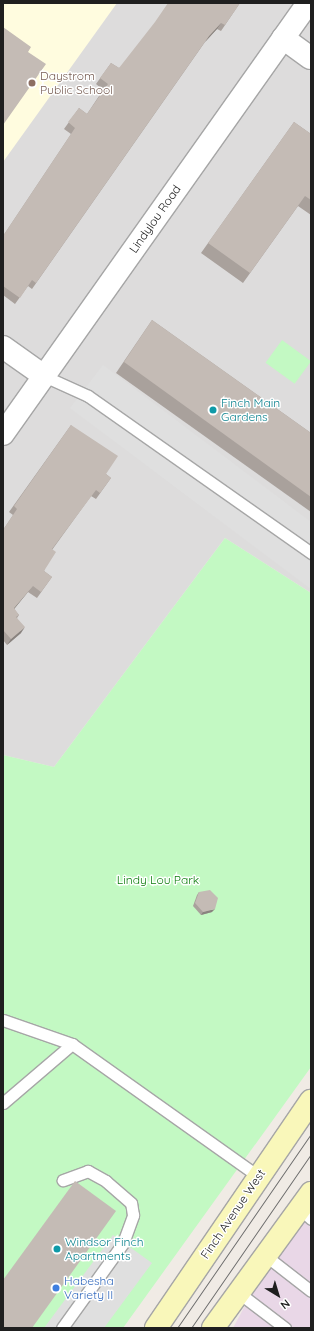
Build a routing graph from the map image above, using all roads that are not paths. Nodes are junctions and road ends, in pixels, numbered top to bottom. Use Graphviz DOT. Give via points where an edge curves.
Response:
graph roads {
  1 [pos="308,3"];
  2 [pos="283,38"];
  3 [pos="311,58"];
  4 [pos="3,347"];
  5 [pos="44,376"];
  6 [pos="3,434"];
  7 [pos="311,553"];
  8 [pos="3,1020"];
  9 [pos="72,1044"];
  10 [pos="311,1101"];
  11 [pos="3,1103"];
  12 [pos="258,1176"];
  13 [pos="63,1180"];
  14 [pos="307,1207"];
  15 [pos="266,1256"];
  16 [pos="311,1291"];
  17 [pos="239,1293"];
  18 [pos="62,1328"];
  19 [pos="156,1328"];
  20 [pos="213,1328"];
  21 [pos="285,1328"];
  1 -- 2 [label="street, Lindylou Road"];
  2 -- 3 [label="street"];
  2 -- 5 [label="street, Lindylou Road"];
  4 -- 5 [label="street"];
  5 -- 6 [label="street, Lindylou Road"];
  5 -- 7 [label="lane" via="88,396"];
  8 -- 9 [label="lane"];
  9 -- 11 [label="lane"];
  9 -- 12 [label="lane"];
  10 -- 12 [label="main road, Finch Avenue West"];
  12 -- 19 [label="main road, Finch Avenue West"];
  13 -- 18 [label="lane" via="88,1171 106,1180 131,1203 133,1215 123,1244"];
  14 -- 15 [label="main road"];
  15 -- 16 [label="lane"];
  15 -- 17 [label="main road"];
  17 -- 20 [label="main road"];
  17 -- 21 [label="lane"];
}
